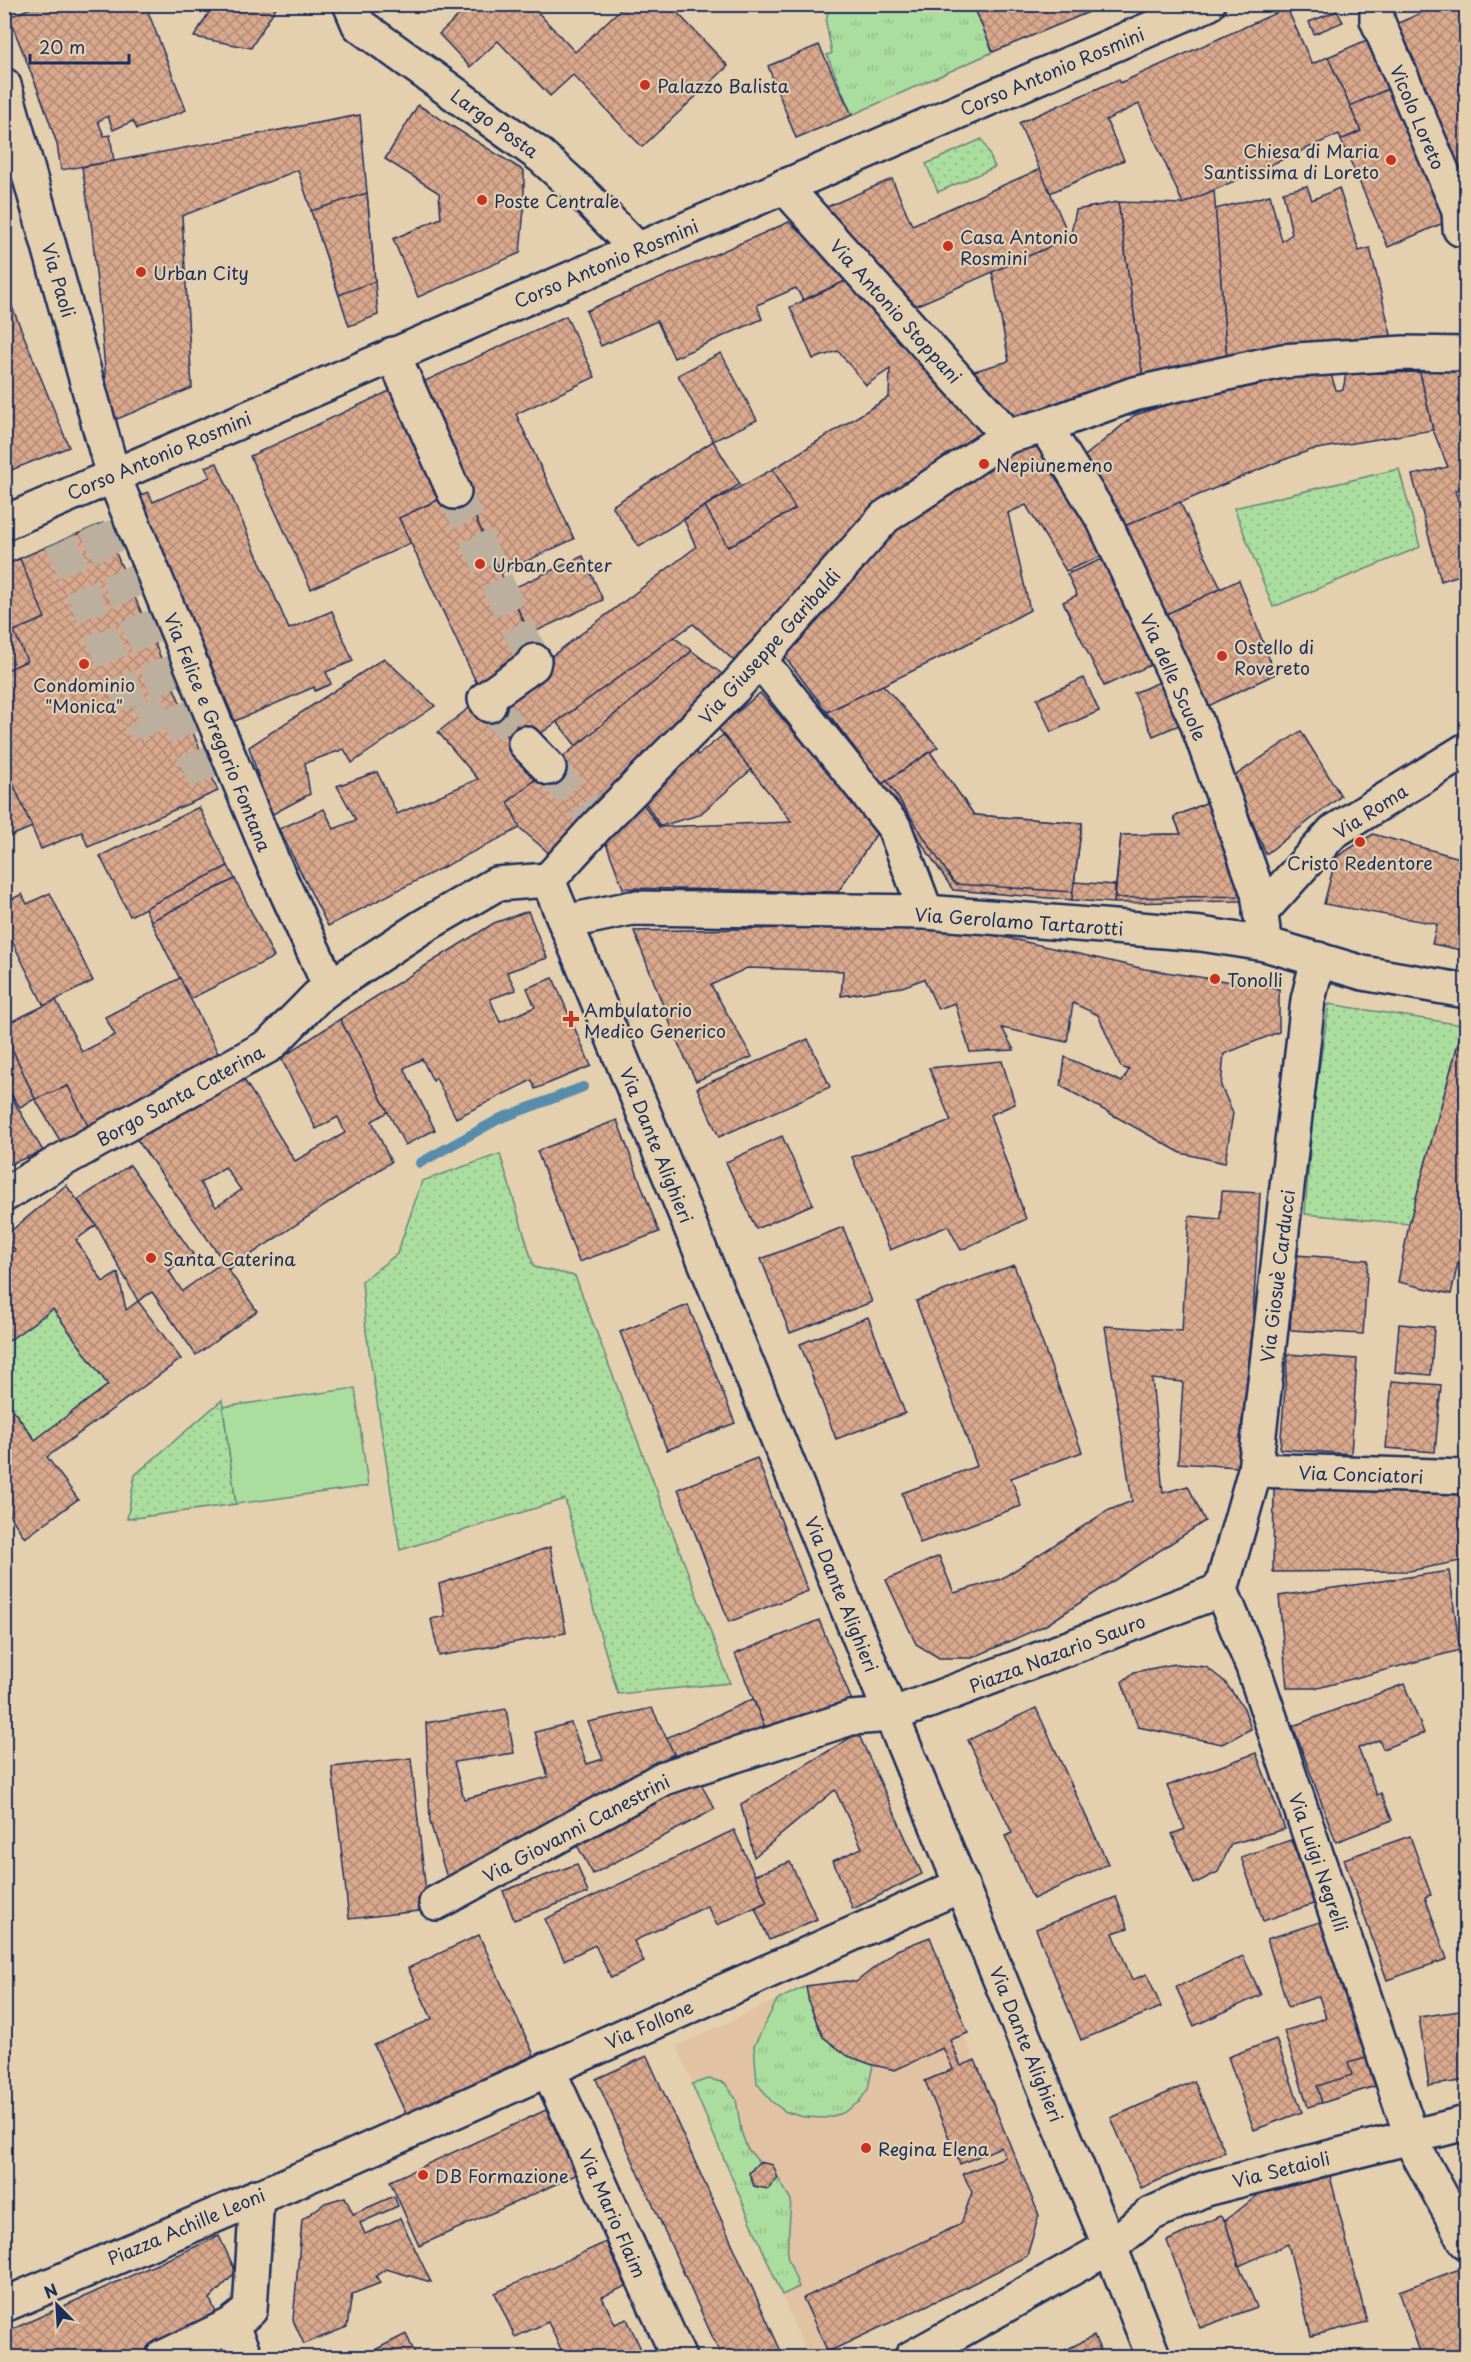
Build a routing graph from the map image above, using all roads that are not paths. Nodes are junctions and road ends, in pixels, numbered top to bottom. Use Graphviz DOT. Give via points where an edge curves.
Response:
graph roads {
  1 [pos="350,4"];
  2 [pos="1208,4"];
  3 [pos="1377,4"];
  4 [pos="4,85"];
  5 [pos="784,186"];
  6 [pos="1460,229"];
  7 [pos="637,249"];
  8 [pos="393,354"];
  9 [pos="1467,354"];
  10 [pos="1045,426"];
  11 [pos="1008,436"];
  12 [pos="113,475"];
  13 [pos="454,492"];
  14 [pos="4,523"];
  15 [pos="759,659"];
  16 [pos="534,661"];
  17 [pos="489,705"];
  18 [pos="525,743"];
  19 [pos="1467,750"];
  20 [pos="549,768"];
  21 [pos="548,880"];
  22 [pos="926,912"];
  23 [pos="1260,913"];
  24 [pos="565,922"];
  25 [pos="1265,944"];
  26 [pos="1317,959"];
  27 [pos="330,987"];
  28 [pos="1467,991"];
  29 [pos="4,1195"];
  30 [pos="1255,1470"];
  31 [pos="1467,1477"];
  32 [pos="1221,1590"];
  33 [pos="892,1715"];
  34 [pos="962,1886"];
  35 [pos="436,1903"];
  36 [pos="548,2068"];
  37 [pos="1467,2123"];
  38 [pos="1413,2136"];
  39 [pos="336,2164"];
  40 [pos="257,2196"];
  41 [pos="1467,2242"];
  42 [pos="1110,2247"];
  43 [pos="4,2305"];
  44 [pos="231,2325"];
  45 [pos="162,2358"];
  46 [pos="246,2358"];
  47 [pos="679,2358"];
  48 [pos="911,2358"];
  49 [pos="1154,2358"];
  1 -- 7 [label="street, Largo Posta" via="359,25 541,156"];
  2 -- 5 [label="street, Corso Antonio Rosmini"];
  3 -- 6 [label="street, Vicolo Loreto" via="1377,20 1458,210"];
  4 -- 12 [label="street, Via Paoli"];
  5 -- 7 [label="street, Corso Antonio Rosmini"];
  5 -- 11 [label="street, Via Antonio Stoppani"];
  7 -- 8 [label="street, Corso Antonio Rosmini"];
  8 -- 12 [label="street, Corso Antonio Rosmini"];
  8 -- 13 [label="street"];
  9 -- 10 [label="street, Via Giuseppe Garibaldi" via="1404,353 1282,361 1134,394"];
  10 -- 11 [label="street, Via Giuseppe Garibaldi"];
  10 -- 23 [label="street, Via delle Scuole" via="1104,521 1196,720 1258,893"];
  11 -- 15 [label="street, Via Giuseppe Garibaldi" via="885,517"];
  12 -- 14 [label="street, Corso Antonio Rosmini"];
  12 -- 27 [label="street, Via Felice e Gregorio Fontana" via="270,856"];
  15 -- 21 [label="street, Via Giuseppe Garibaldi" via="694,730 597,820"];
  15 -- 22 [label="street" via="894,827"];
  16 -- 17 [label="street" via="485,699"];
  18 -- 20 [label="street"];
  19 -- 23 [label="street, Via Roma" via="1333,832"];
  21 -- 24 [label="street, Via Dante Alighieri"];
  21 -- 27 [label="street, Borgo Santa Caterina" via="496,884"];
  22 -- 24 [label="street, Via Gerolamo Tartarotti" via="632,908"];
  22 -- 25 [label="street, Via Gerolamo Tartarotti" via="1201,934"];
  23 -- 25 [label="street, Via delle Scuole"];
  24 -- 33 [label="street, Via Dante Alighieri"];
  25 -- 26 [label="street, Via Gerolamo Tartarotti"];
  26 -- 28 [label="street, Via Gerolamo Tartarotti" via="1363,973"];
  26 -- 30 [label="street, Via Giosuè Carducci" via="1308,1000"];
  27 -- 29 [label="street, Borgo Santa Caterina" via="270,1045"];
  30 -- 31 [label="street, Via Conciatori"];
  30 -- 32 [label="street, Via Giosuè Carducci"];
  32 -- 33 [label="street, Piazza Nazario Sauro"];
  32 -- 38 [label="street, Via Luigi Negrelli" via="1253,1666"];
  33 -- 34 [label="street, Via Dante Alighieri"];
  33 -- 35 [label="street, Via Giovanni Canestrini" via="851,1718 664,1778"];
  34 -- 36 [label="street, Via Follone"];
  34 -- 42 [label="street, Via Dante Alighieri"];
  36 -- 39 [label="street, Via Follone"];
  36 -- 47 [label="street, Via Mario Flaim"];
  37 -- 38 [label="street, Via Setaioli"];
  38 -- 41 [label="street, Via Luigi Negrelli" via="1416,2150"];
  38 -- 42 [label="street, Via Setaioli" via="1205,2189 1151,2214"];
  39 -- 40 [label="street, Piazza Achille Leoni"];
  40 -- 43 [label="street, Piazza Achille Leoni"];
  40 -- 44 [label="street" via="250,2310"];
  42 -- 48 [label="street, Via Setaioli"];
  42 -- 49 [label="street, Via Dante Alighieri"];
  44 -- 45 [label="street"];
  44 -- 46 [label="street"];
}
